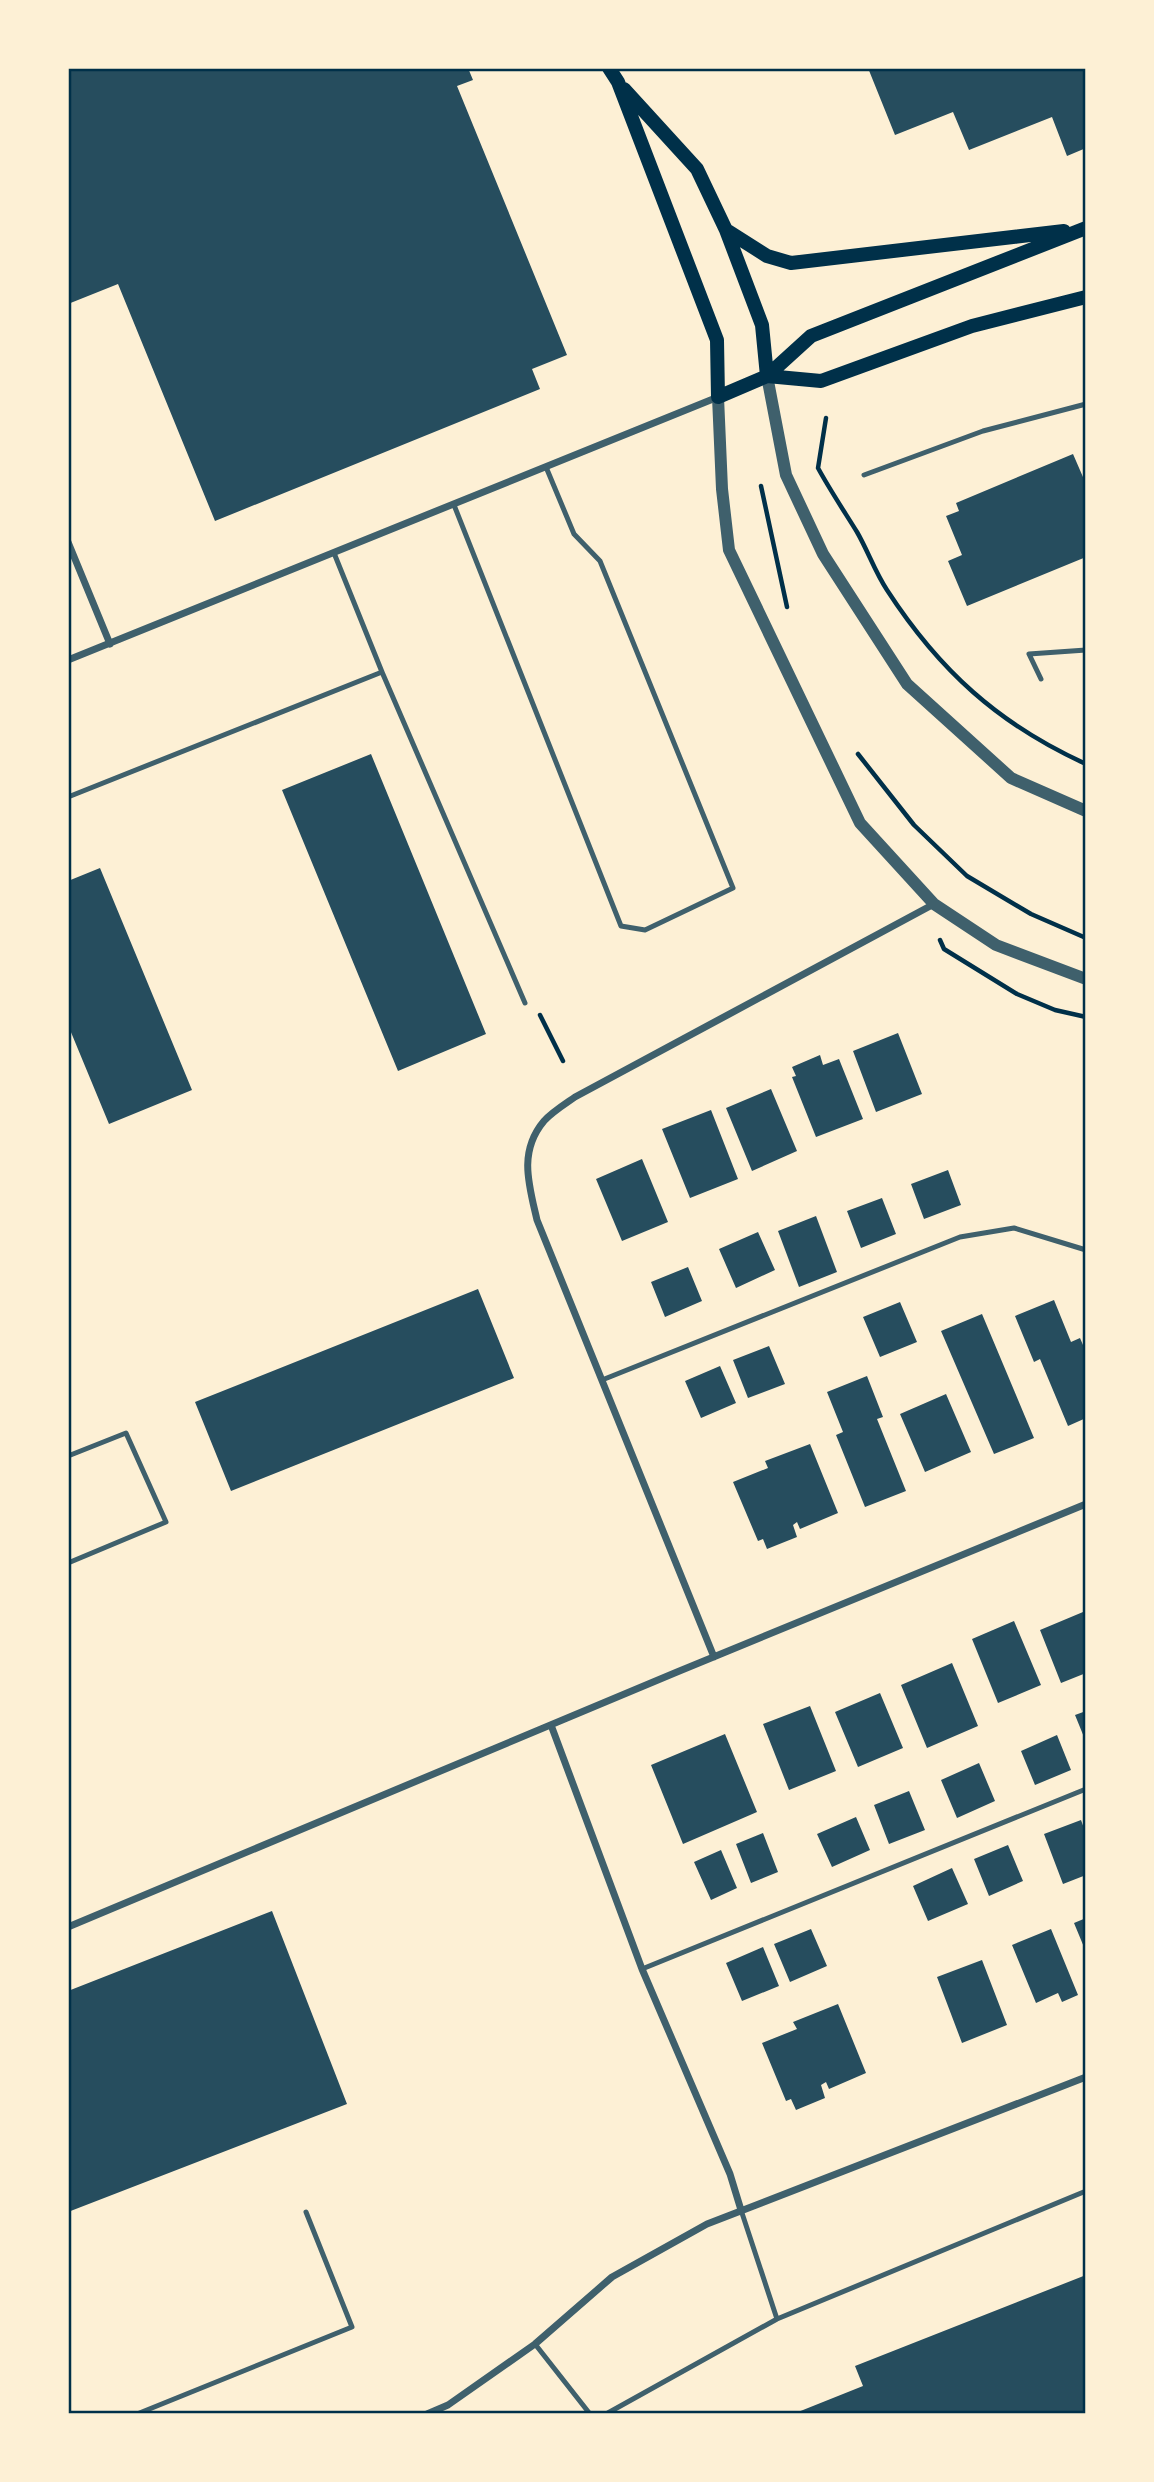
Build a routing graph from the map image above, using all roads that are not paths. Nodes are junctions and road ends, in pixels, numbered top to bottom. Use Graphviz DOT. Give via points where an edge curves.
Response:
graph roads {
  1 [pos="609,68"];
  2 [pos="618,82"];
  3 [pos="1084,228"];
  4 [pos="726,230"];
  5 [pos="1086,297"];
  6 [pos="767,376"];
  7 [pos="718,397"];
  8 [pos="1086,404"];
  9 [pos="547,467"];
  10 [pos="864,475"];
  11 [pos="454,505"];
  12 [pos="68,542"];
  13 [pos="334,553"];
  14 [pos="110,643"];
  15 [pos="1086,650"];
  16 [pos="68,660"];
  17 [pos="382,672"];
  18 [pos="1041,679"];
  19 [pos="68,797"];
  20 [pos="1086,811"];
  21 [pos="934,904"];
  22 [pos="1086,979"];
  23 [pos="525,1003"];
  24 [pos="1086,1250"];
  25 [pos="602,1380"];
  26 [pos="68,1456"];
  27 [pos="1086,1504"];
  28 [pos="68,1563"];
  29 [pos="714,1657"];
  30 [pos="551,1725"];
  31 [pos="1086,1789"];
  32 [pos="68,1927"];
  33 [pos="642,1969"];
  34 [pos="1086,2077"];
  35 [pos="1086,2191"];
  36 [pos="741,2210"];
  37 [pos="306,2212"];
  38 [pos="777,2319"];
  39 [pos="535,2344"];
  40 [pos="137,2414"];
  41 [pos="427,2414"];
  42 [pos="590,2414"];
  43 [pos="606,2414"];
  1 -- 2 [label="main road"];
  2 -- 4 [label="main road" via="697,169"];
  2 -- 7 [label="main road" via="717,340"];
  3 -- 4 [label="main road" via="791,263 767,256"];
  3 -- 6 [label="main road" via="811,336"];
  4 -- 6 [label="main road" via="762,325"];
  5 -- 6 [label="main road" via="972,326 821,381"];
  6 -- 7 [label="main road"];
  6 -- 20 [label="street" via="786,474 823,554 907,684 1011,778"];
  7 -- 9 [label="street"];
  7 -- 21 [label="street" via="729,550 860,823"];
  8 -- 10 [label="lane" via="983,431"];
  9 -- 11 [label="street"];
  9 -- 11 [label="lane" via="574,534 600,561 733,888 645,930 621,926"];
  11 -- 13 [label="street"];
  12 -- 14 [label="street"];
  13 -- 14 [label="street"];
  13 -- 17 [label="lane"];
  14 -- 16 [label="street"];
  15 -- 18 [label="lane" via="1029,654"];
  17 -- 19 [label="lane"];
  17 -- 23 [label="lane"];
  21 -- 22 [label="street" via="996,945"];
  21 -- 25 [label="street" via="575,1097 545,1121 528,1148 529,1186 537,1220"];
  24 -- 25 [label="lane" via="1014,1228 960,1237"];
  25 -- 29 [label="street"];
  26 -- 28 [label="lane" via="126,1433 166,1522"];
  27 -- 29 [label="street"];
  29 -- 30 [label="street"];
  30 -- 32 [label="street"];
  30 -- 33 [label="street"];
  31 -- 33 [label="lane"];
  33 -- 36 [label="street" via="730,2174"];
  34 -- 36 [label="street"];
  35 -- 38 [label="lane"];
  36 -- 38 [label="lane"];
  36 -- 39 [label="street" via="611,2277"];
  37 -- 40 [label="lane" via="352,2327"];
  38 -- 43 [label="lane"];
  39 -- 41 [label="street" via="448,2405"];
  39 -- 42 [label="lane"];
}
